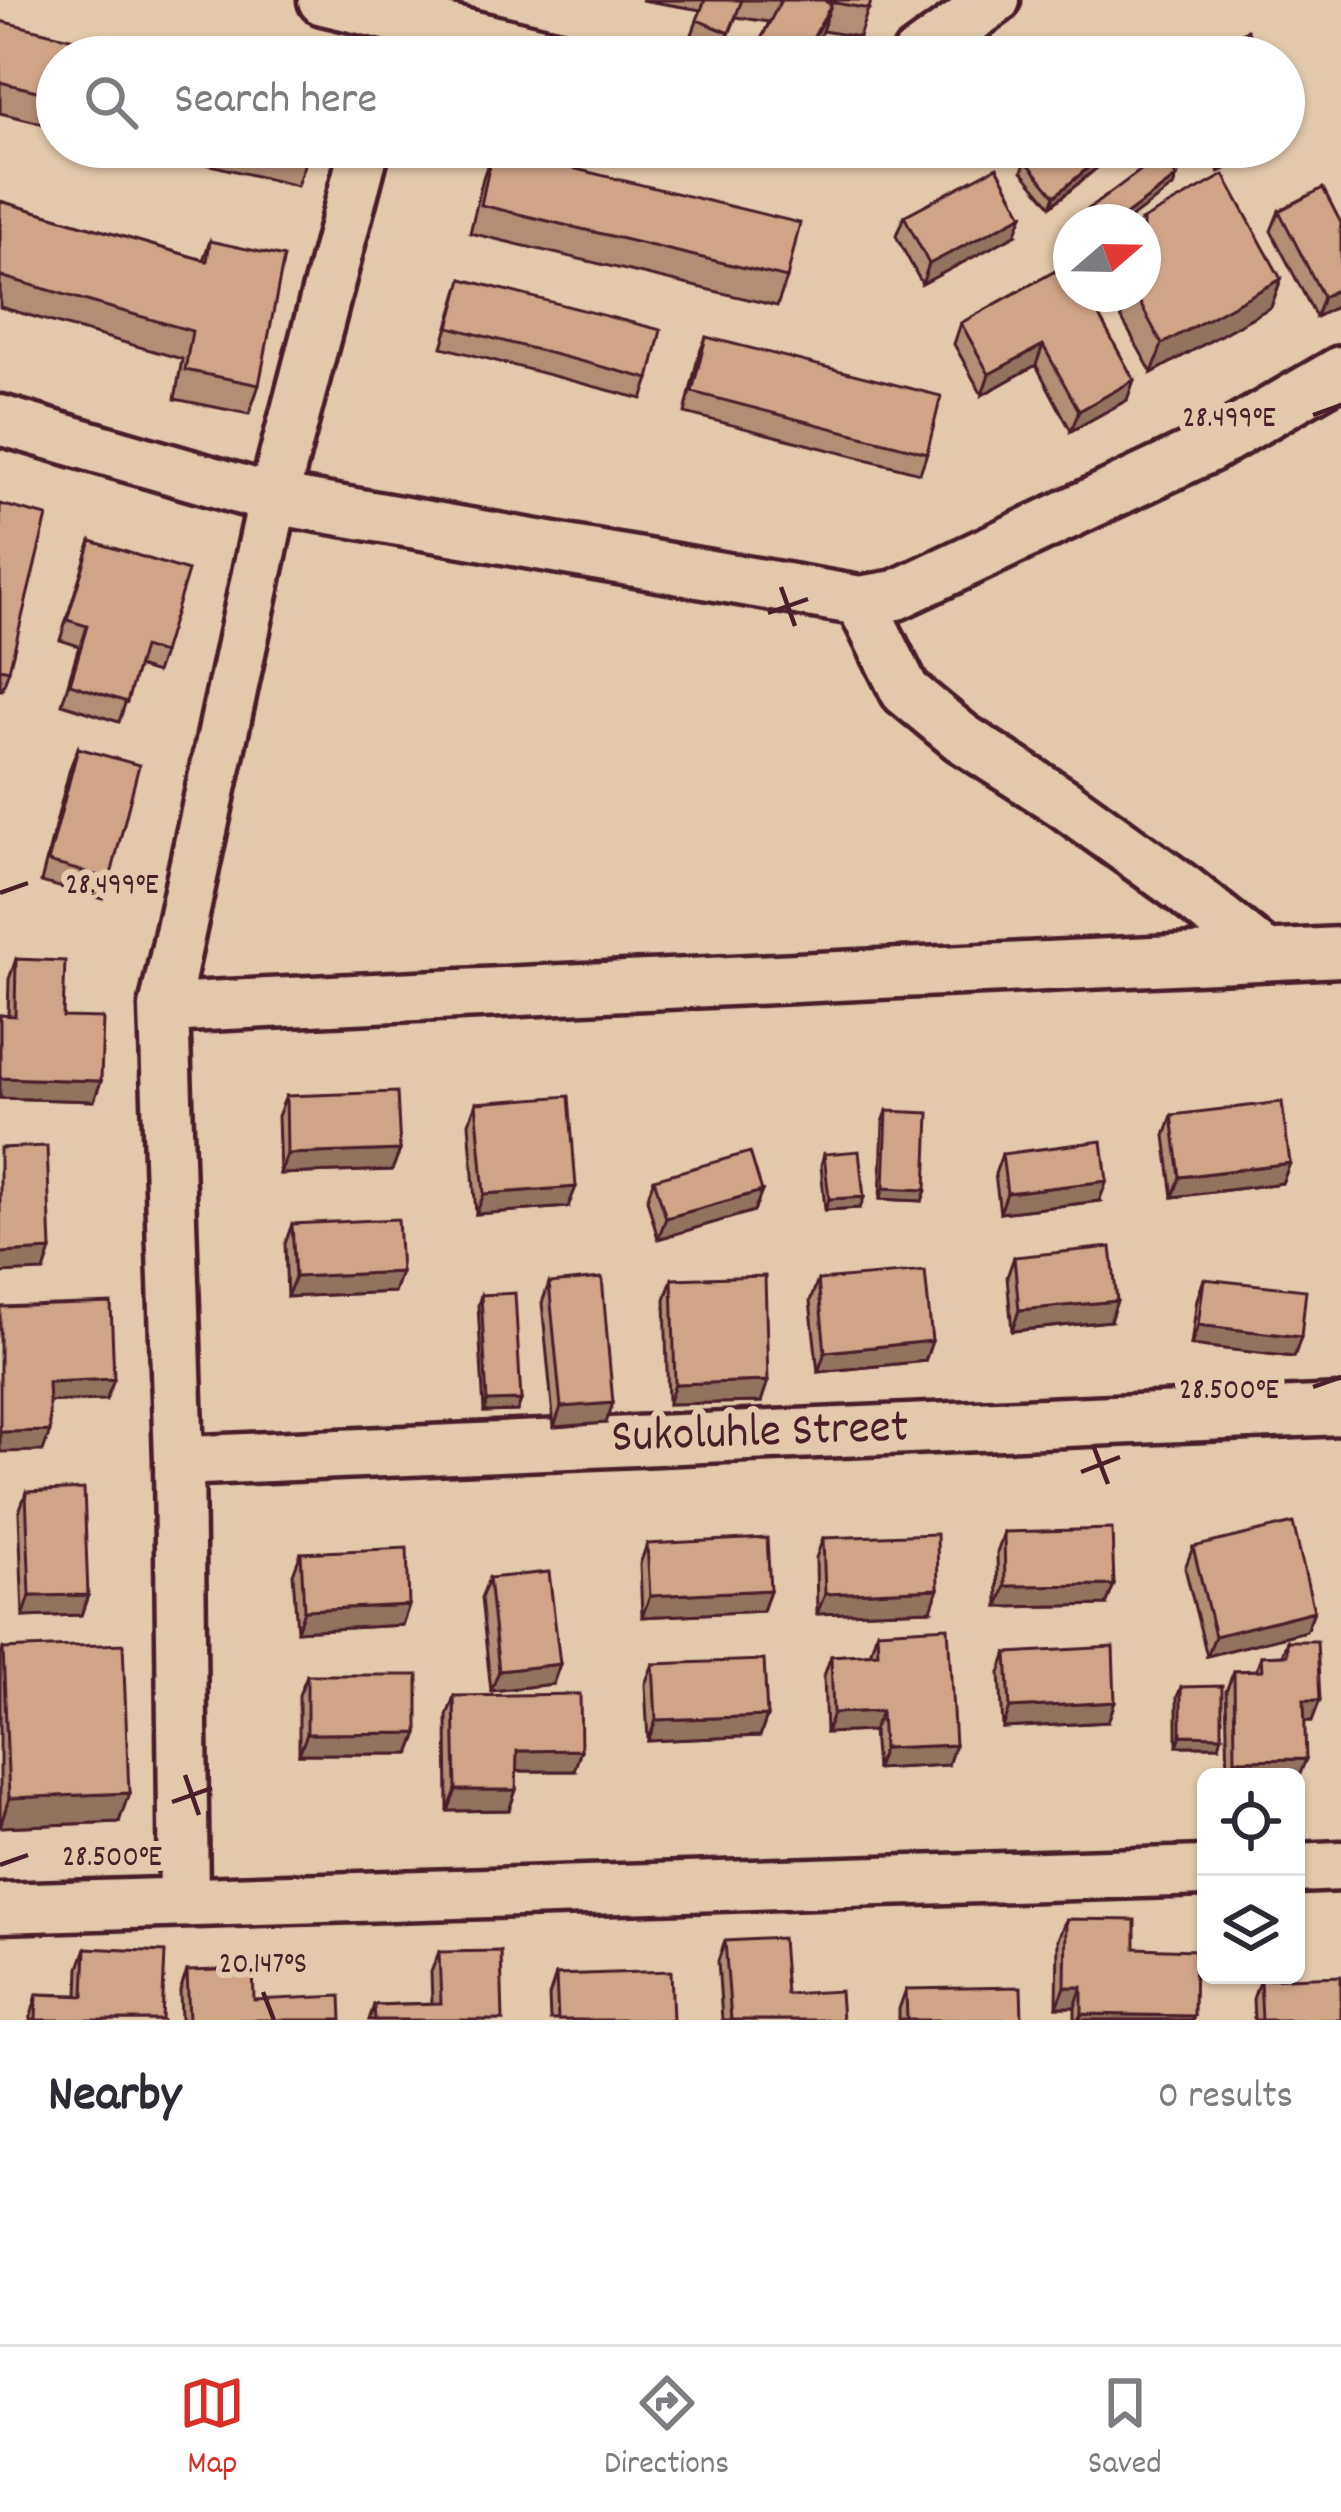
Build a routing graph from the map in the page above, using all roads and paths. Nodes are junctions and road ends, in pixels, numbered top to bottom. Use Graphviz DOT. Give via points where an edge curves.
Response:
graph roads {
  1 [pos="323,0"];
  2 [pos="995,0"];
  3 [pos="389,36"];
  4 [pos="945,36"];
  5 [pos="360,168"];
  6 [pos="1341,371"];
  7 [pos="0,420"];
  8 [pos="273,499"];
  9 [pos="860,601"];
  10 [pos="1341,952"];
  11 [pos="1265,956"];
  12 [pos="164,1008"];
  13 [pos="1341,1410"];
  14 [pos="179,1461"];
  15 [pos="1341,1866"];
  16 [pos="1305,1868"];
  17 [pos="1197,1870"];
  18 [pos="184,1902"];
  19 [pos="0,1908"];
  1 -- 3 [label="street"];
  2 -- 4 [label="street"];
  5 -- 8 [label="street"];
  6 -- 9 [label="street" via="1208,448 896,595"];
  7 -- 8 [label="street"];
  8 -- 9 [label="street"];
  8 -- 12 [label="street"];
  9 -- 11 [label="street" via="905,691"];
  10 -- 11 [label="street"];
  11 -- 12 [label="street"];
  12 -- 14 [label="street"];
  13 -- 14 [label="street, Sukoluhle Street"];
  14 -- 18 [label="street"];
  15 -- 16 [label="street"];
  17 -- 18 [label="street"];
  18 -- 19 [label="street"];
}
